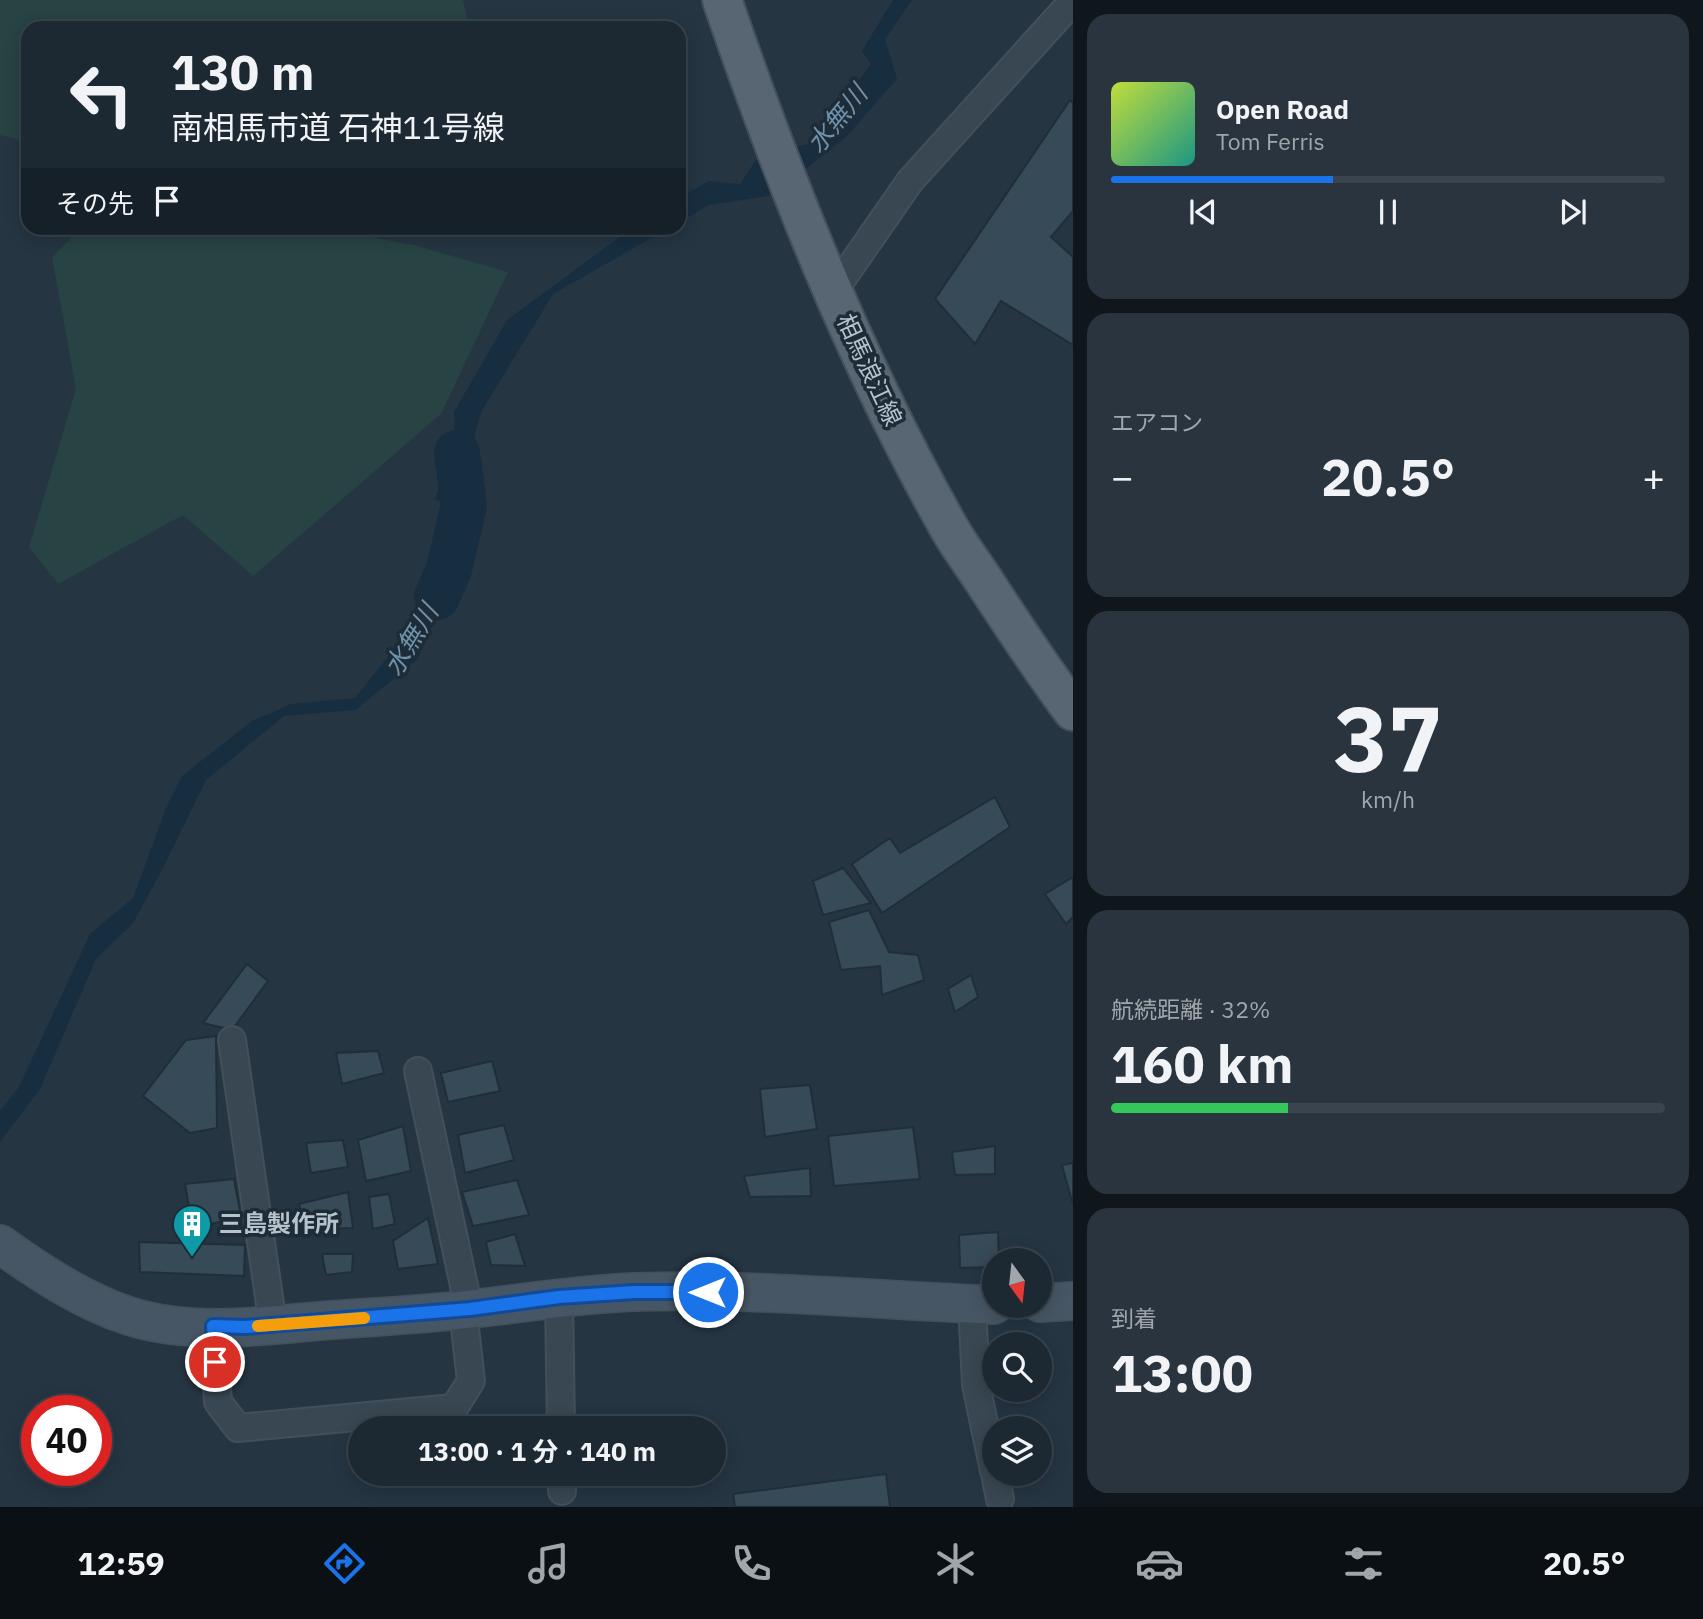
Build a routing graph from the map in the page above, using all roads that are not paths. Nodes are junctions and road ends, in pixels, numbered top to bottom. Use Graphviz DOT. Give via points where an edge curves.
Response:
graph roads {
  1 [pos="722,0"];
  2 [pos="1073,1"];
  3 [pos="828,281"];
  4 [pos="1073,711"];
  5 [pos="232,1040"];
  6 [pos="418,1071"];
  7 [pos="5,1247"];
  8 [pos="559,1297"];
  9 [pos="1073,1301"];
  10 [pos="1052,1302"];
  11 [pos="982,1304"];
  12 [pos="466,1310"];
  13 [pos="982,1316"];
  14 [pos="273,1325"];
  15 [pos="213,1326"];
  16 [pos="561,1416"];
  17 [pos="982,1416"];
  1 -- 3 [label="main road, 相馬浪江線"];
  2 -- 3 [label="street" via="910,181"];
  3 -- 4 [label="main road, 相馬浪江線" via="876,388 950,529"];
  5 -- 14 [label="street"];
  6 -- 12 [label="street"];
  7 -- 15 [label="street" via="95,1303 170,1325"];
  8 -- 11 [label="street" via="708,1292"];
  8 -- 12 [label="street"];
  8 -- 16 [label="street"];
  9 -- 10 [label="street"];
  12 -- 14 [label="street"];
  12 -- 15 [label="street" via="471,1381 454,1408 238,1428 218,1402"];
  13 -- 17 [label="street" via="976,1385"];
  14 -- 15 [label="street"];
}
